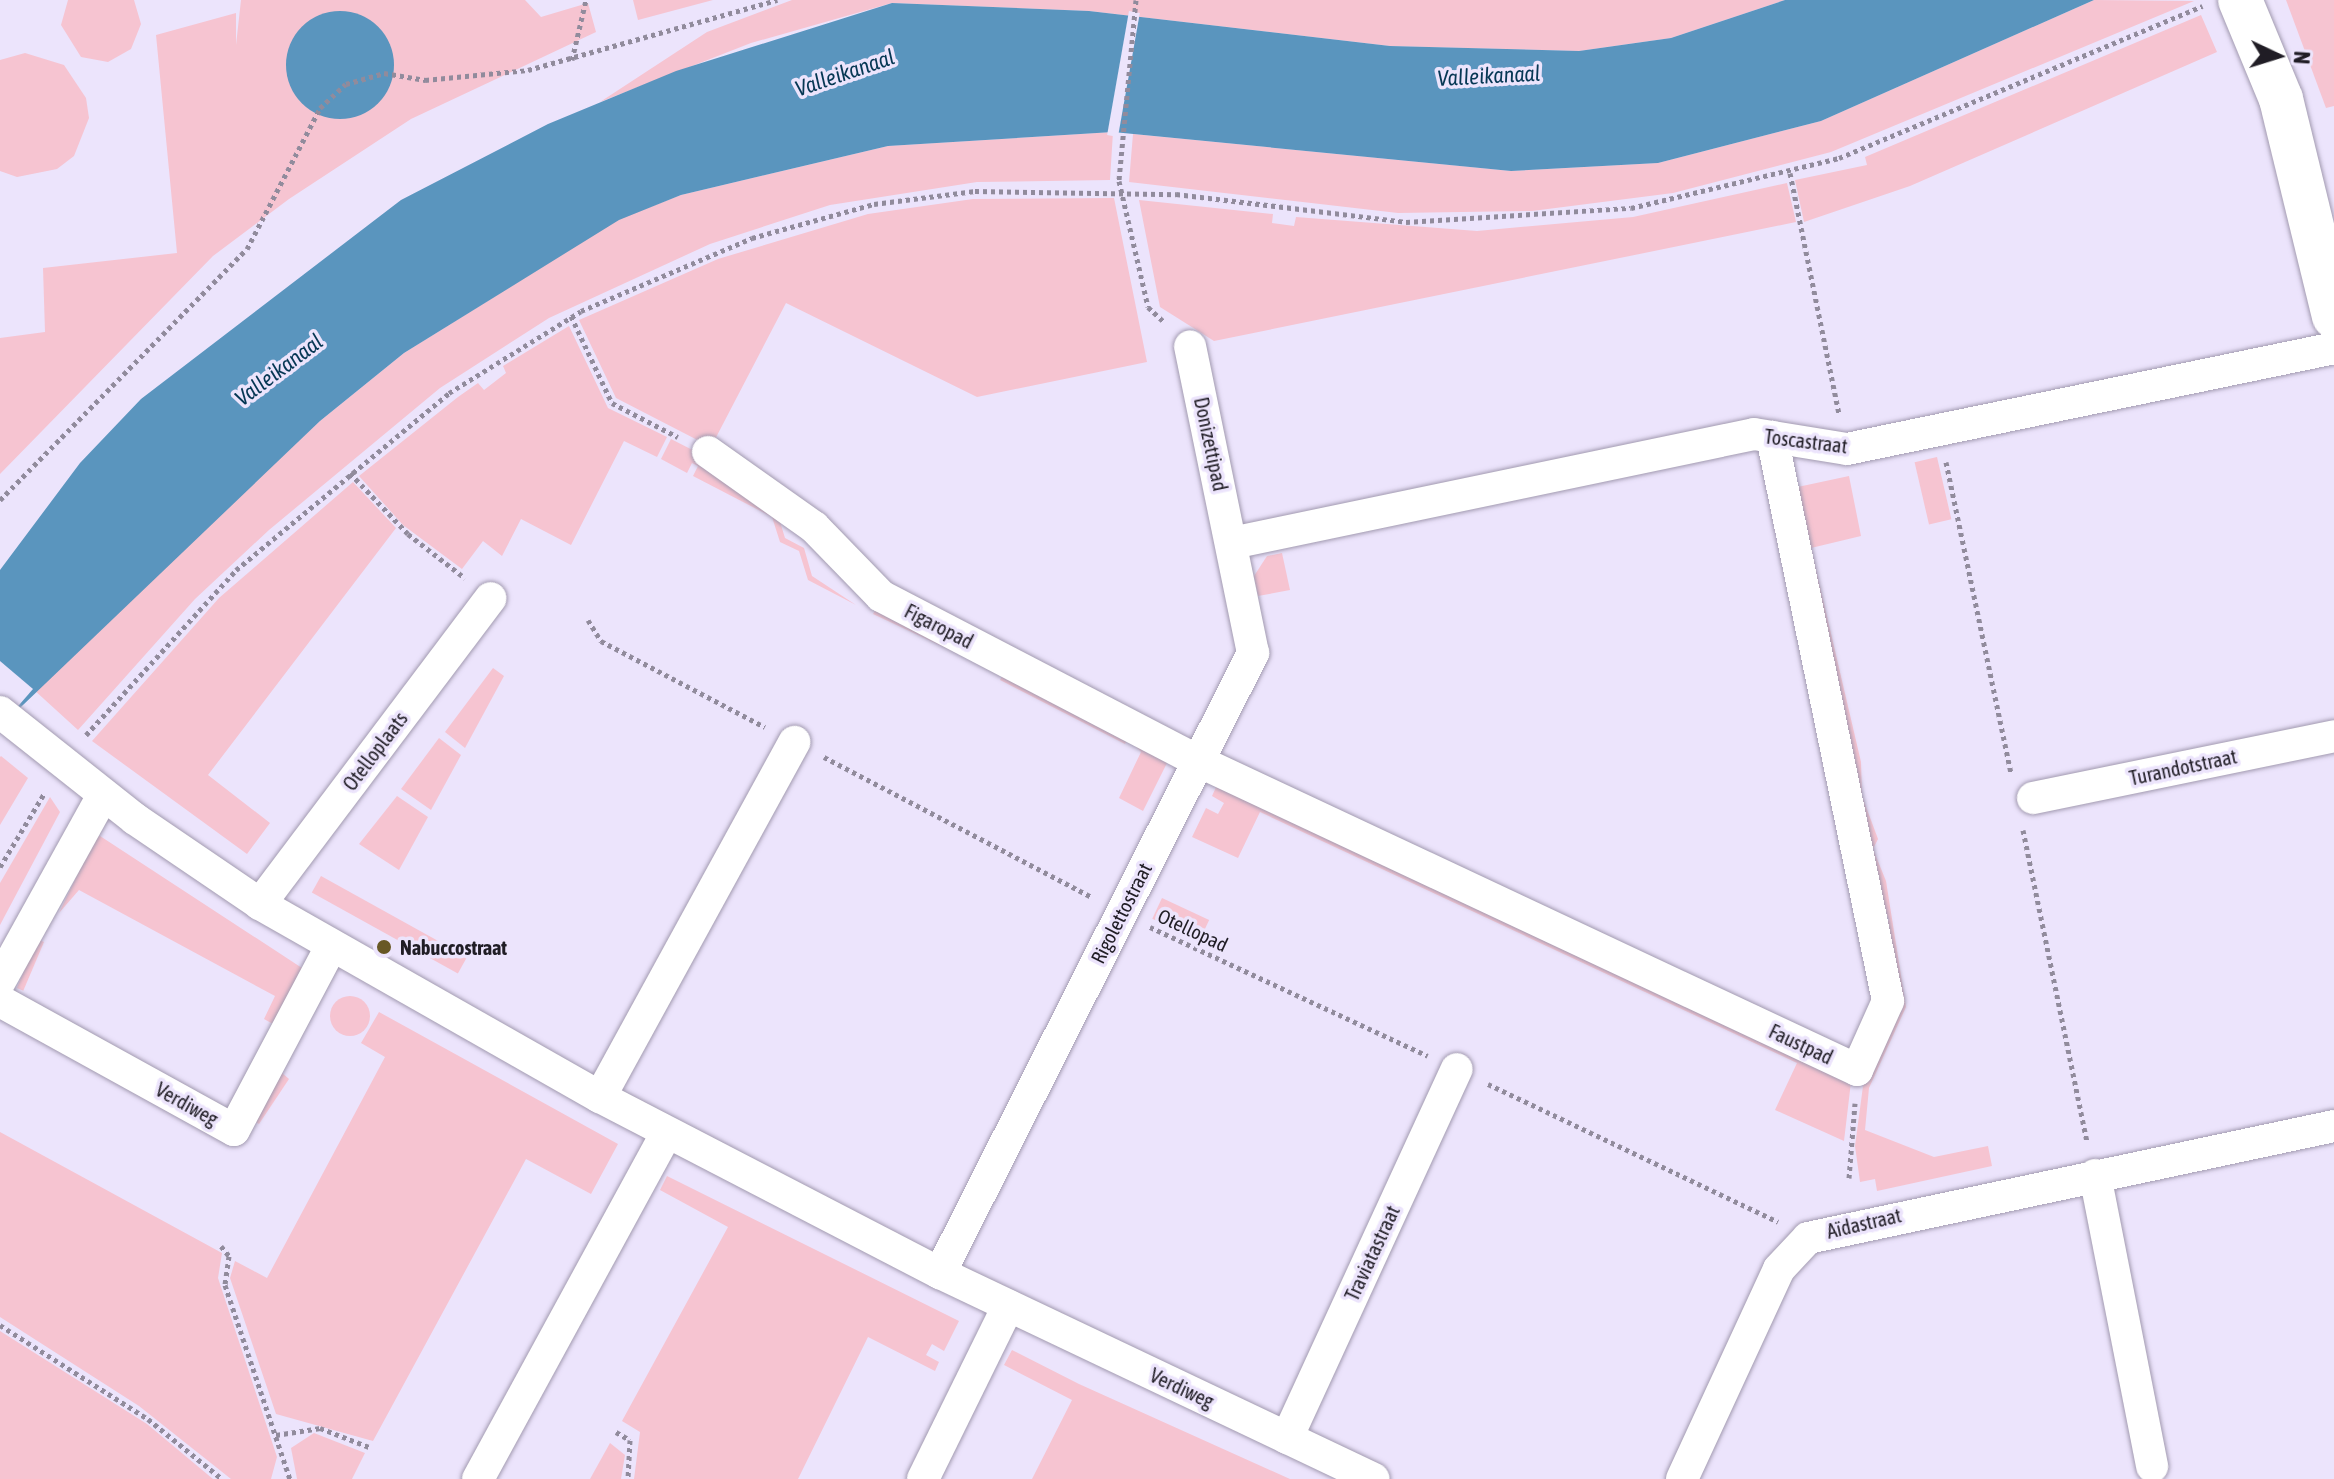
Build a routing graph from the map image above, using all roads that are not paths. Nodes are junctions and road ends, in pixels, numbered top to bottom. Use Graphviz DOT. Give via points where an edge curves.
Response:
graph roads {
  1 [pos="2240,0"];
  2 [pos="2334,317"];
  3 [pos="1190,346"];
  4 [pos="2334,348"];
  5 [pos="1772,437"];
  6 [pos="708,452"];
  7 [pos="1232,543"];
  8 [pos="491,598"];
  9 [pos="4,715"];
  10 [pos="2334,736"];
  11 [pos="794,742"];
  12 [pos="1198,761"];
  13 [pos="103,795"];
  14 [pos="2033,798"];
  15 [pos="260,904"];
  16 [pos="332,945"];
  17 [pos="0,981"];
  18 [pos="0,1001"];
  19 [pos="1457,1069"];
  20 [pos="600,1097"];
  21 [pos="2334,1126"];
  22 [pos="666,1134"];
  23 [pos="2095,1175"];
  24 [pos="940,1273"];
  25 [pos="1008,1306"];
  26 [pos="1287,1438"];
  27 [pos="2152,1466"];
  28 [pos="1361,1476"];
  29 [pos="478,1479"];
  30 [pos="923,1479"];
  31 [pos="1682,1479"];
  1 -- 2 [label="street" via="2281,99"];
  3 -- 7 [label="street, Donizettipad"];
  4 -- 5 [label="street, Toscastraat" via="1847,449"];
  5 -- 7 [label="street, Toscastraat" via="1754,434"];
  5 -- 12 [label="street, Faustpad" via="1888,1001 1857,1070"];
  6 -- 12 [label="street, Figaropad" via="814,527 881,596"];
  7 -- 12 [label="street, Rigolettostraat" via="1253,653"];
  8 -- 15 [label="street, Otelloplaats"];
  9 -- 13 [label="street, Verdiweg"];
  10 -- 14 [label="street, Turandotstraat"];
  11 -- 20 [label="street"];
  12 -- 24 [label="street, Rigolettostraat"];
  13 -- 15 [label="street, Verdiweg"];
  13 -- 17 [label="street"];
  15 -- 16 [label="street, Verdiweg"];
  16 -- 18 [label="street, Verdiweg" via="234,1130"];
  16 -- 20 [label="street, Verdiweg"];
  19 -- 26 [label="street, Traviatastraat"];
  20 -- 22 [label="street, Verdiweg"];
  21 -- 23 [label="street, Aïdastraat"];
  22 -- 24 [label="street, Verdiweg"];
  22 -- 29 [label="street"];
  23 -- 27 [label="street"];
  23 -- 31 [label="street, Aïdastraat" via="1831,1230 1796,1247 1779,1269"];
  24 -- 25 [label="street, Verdiweg"];
  25 -- 26 [label="street, Verdiweg"];
  25 -- 30 [label="street"];
  26 -- 28 [label="street, Verdiweg"];
}
